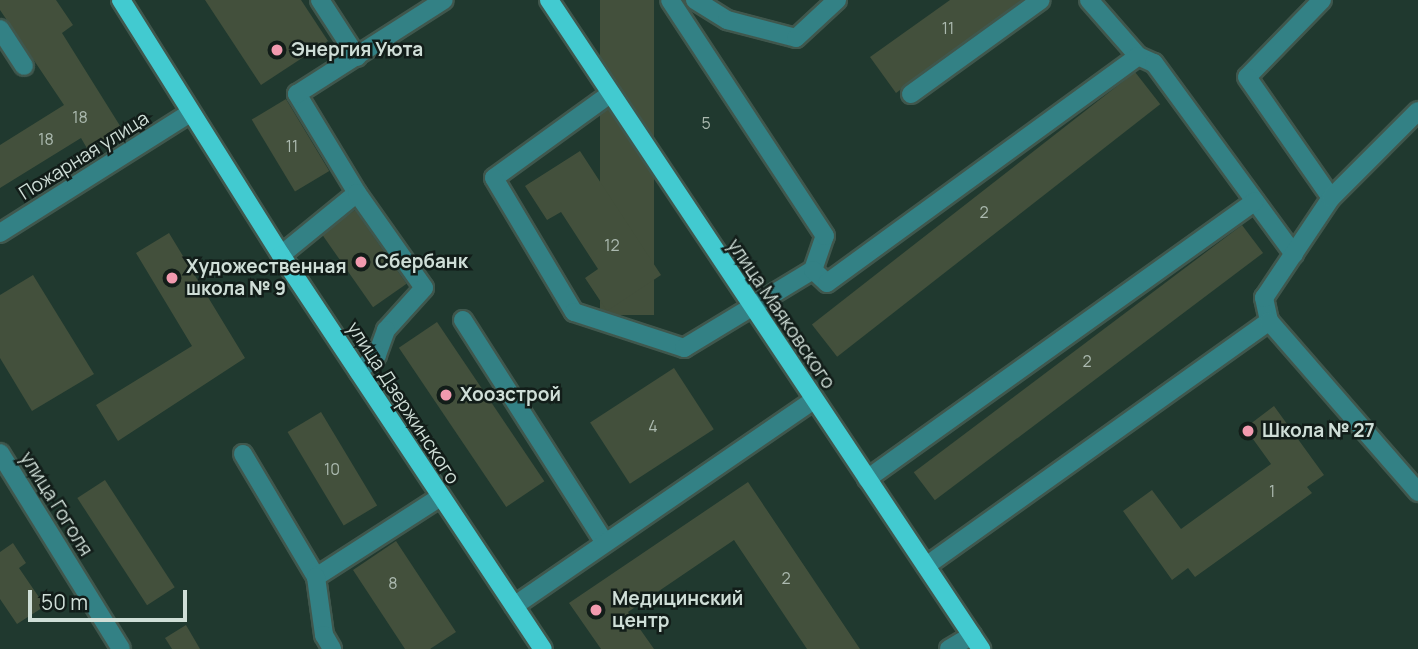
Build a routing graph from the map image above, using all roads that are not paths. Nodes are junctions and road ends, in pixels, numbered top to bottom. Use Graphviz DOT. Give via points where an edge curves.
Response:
graph roads {
  1 [pos="121,0"];
  2 [pos="320,0"];
  3 [pos="444,0"];
  4 [pos="549,0"];
  5 [pos="670,0"];
  6 [pos="695,0"];
  7 [pos="837,0"];
  8 [pos="1041,0"];
  9 [pos="1089,0"];
  10 [pos="1322,0"];
  11 [pos="0,29"];
  12 [pos="1139,56"];
  13 [pos="357,57"];
  14 [pos="24,66"];
  15 [pos="610,94"];
  16 [pos="911,94"];
  17 [pos="1418,111"];
  18 [pos="190,113"];
  19 [pos="357,193"];
  20 [pos="1331,198"];
  21 [pos="1255,201"];
  22 [pos="0,233"];
  23 [pos="1294,254"];
  24 [pos="281,255"];
  25 [pos="813,271"];
  26 [pos="753,310"];
  27 [pos="463,320"];
  28 [pos="1269,321"];
  29 [pos="358,372"];
  30 [pos="814,400"];
  31 [pos="0,453"];
  32 [pos="243,454"];
  33 [pos="867,480"];
  34 [pos="1418,492"];
  35 [pos="440,497"];
  36 [pos="605,543"];
  37 [pos="926,566"];
  38 [pos="316,577"];
  39 [pos="514,606"];
  40 [pos="976,642"];
  41 [pos="121,649"];
  42 [pos="332,649"];
  43 [pos="543,649"];
  44 [pos="949,649"];
  1 -- 18 [label="main road, улица Дзержинского"];
  2 -- 13 [label="street"];
  3 -- 13 [label="street"];
  4 -- 15 [label="main road, улица Маяковского"];
  5 -- 25 [label="street" via="825,236"];
  6 -- 7 [label="street" via="727,20 796,38"];
  8 -- 16 [label="street"];
  9 -- 12 [label="street"];
  10 -- 20 [label="street" via="1247,77"];
  11 -- 14 [label="street"];
  12 -- 21 [label="street" via="1154,63"];
  12 -- 25 [label="street" via="828,283"];
  13 -- 19 [label="street" via="297,94"];
  15 -- 26 [label="main road, улица Маяковского"];
  15 -- 26 [label="street" via="494,178 574,312 684,348"];
  17 -- 20 [label="street"];
  18 -- 22 [label="street, Пожарная улица"];
  18 -- 24 [label="main road, улица Дзержинского"];
  19 -- 24 [label="street"];
  19 -- 29 [label="street" via="424,288 386,330 377,355"];
  20 -- 23 [label="street"];
  21 -- 23 [label="street"];
  21 -- 33 [label="street"];
  23 -- 28 [label="street" via="1264,298"];
  24 -- 29 [label="main road, улица Дзержинского"];
  25 -- 26 [label="street"];
  26 -- 30 [label="main road, улица Маяковского"];
  27 -- 36 [label="street"];
  28 -- 34 [label="street"];
  28 -- 37 [label="street"];
  29 -- 35 [label="main road, улица Дзержинского"];
  30 -- 33 [label="main road, улица Маяковского"];
  30 -- 36 [label="street"];
  31 -- 41 [label="street, улица Гоголя"];
  32 -- 38 [label="street"];
  33 -- 37 [label="main road, улица Маяковского"];
  35 -- 38 [label="street"];
  35 -- 39 [label="main road, улица Дзержинского"];
  36 -- 39 [label="street"];
  37 -- 40 [label="main road, улица Маяковского"];
  38 -- 42 [label="street" via="324,635"];
  39 -- 43 [label="main road, улица Дзержинского"];
  40 -- 44 [label="street"];
}
